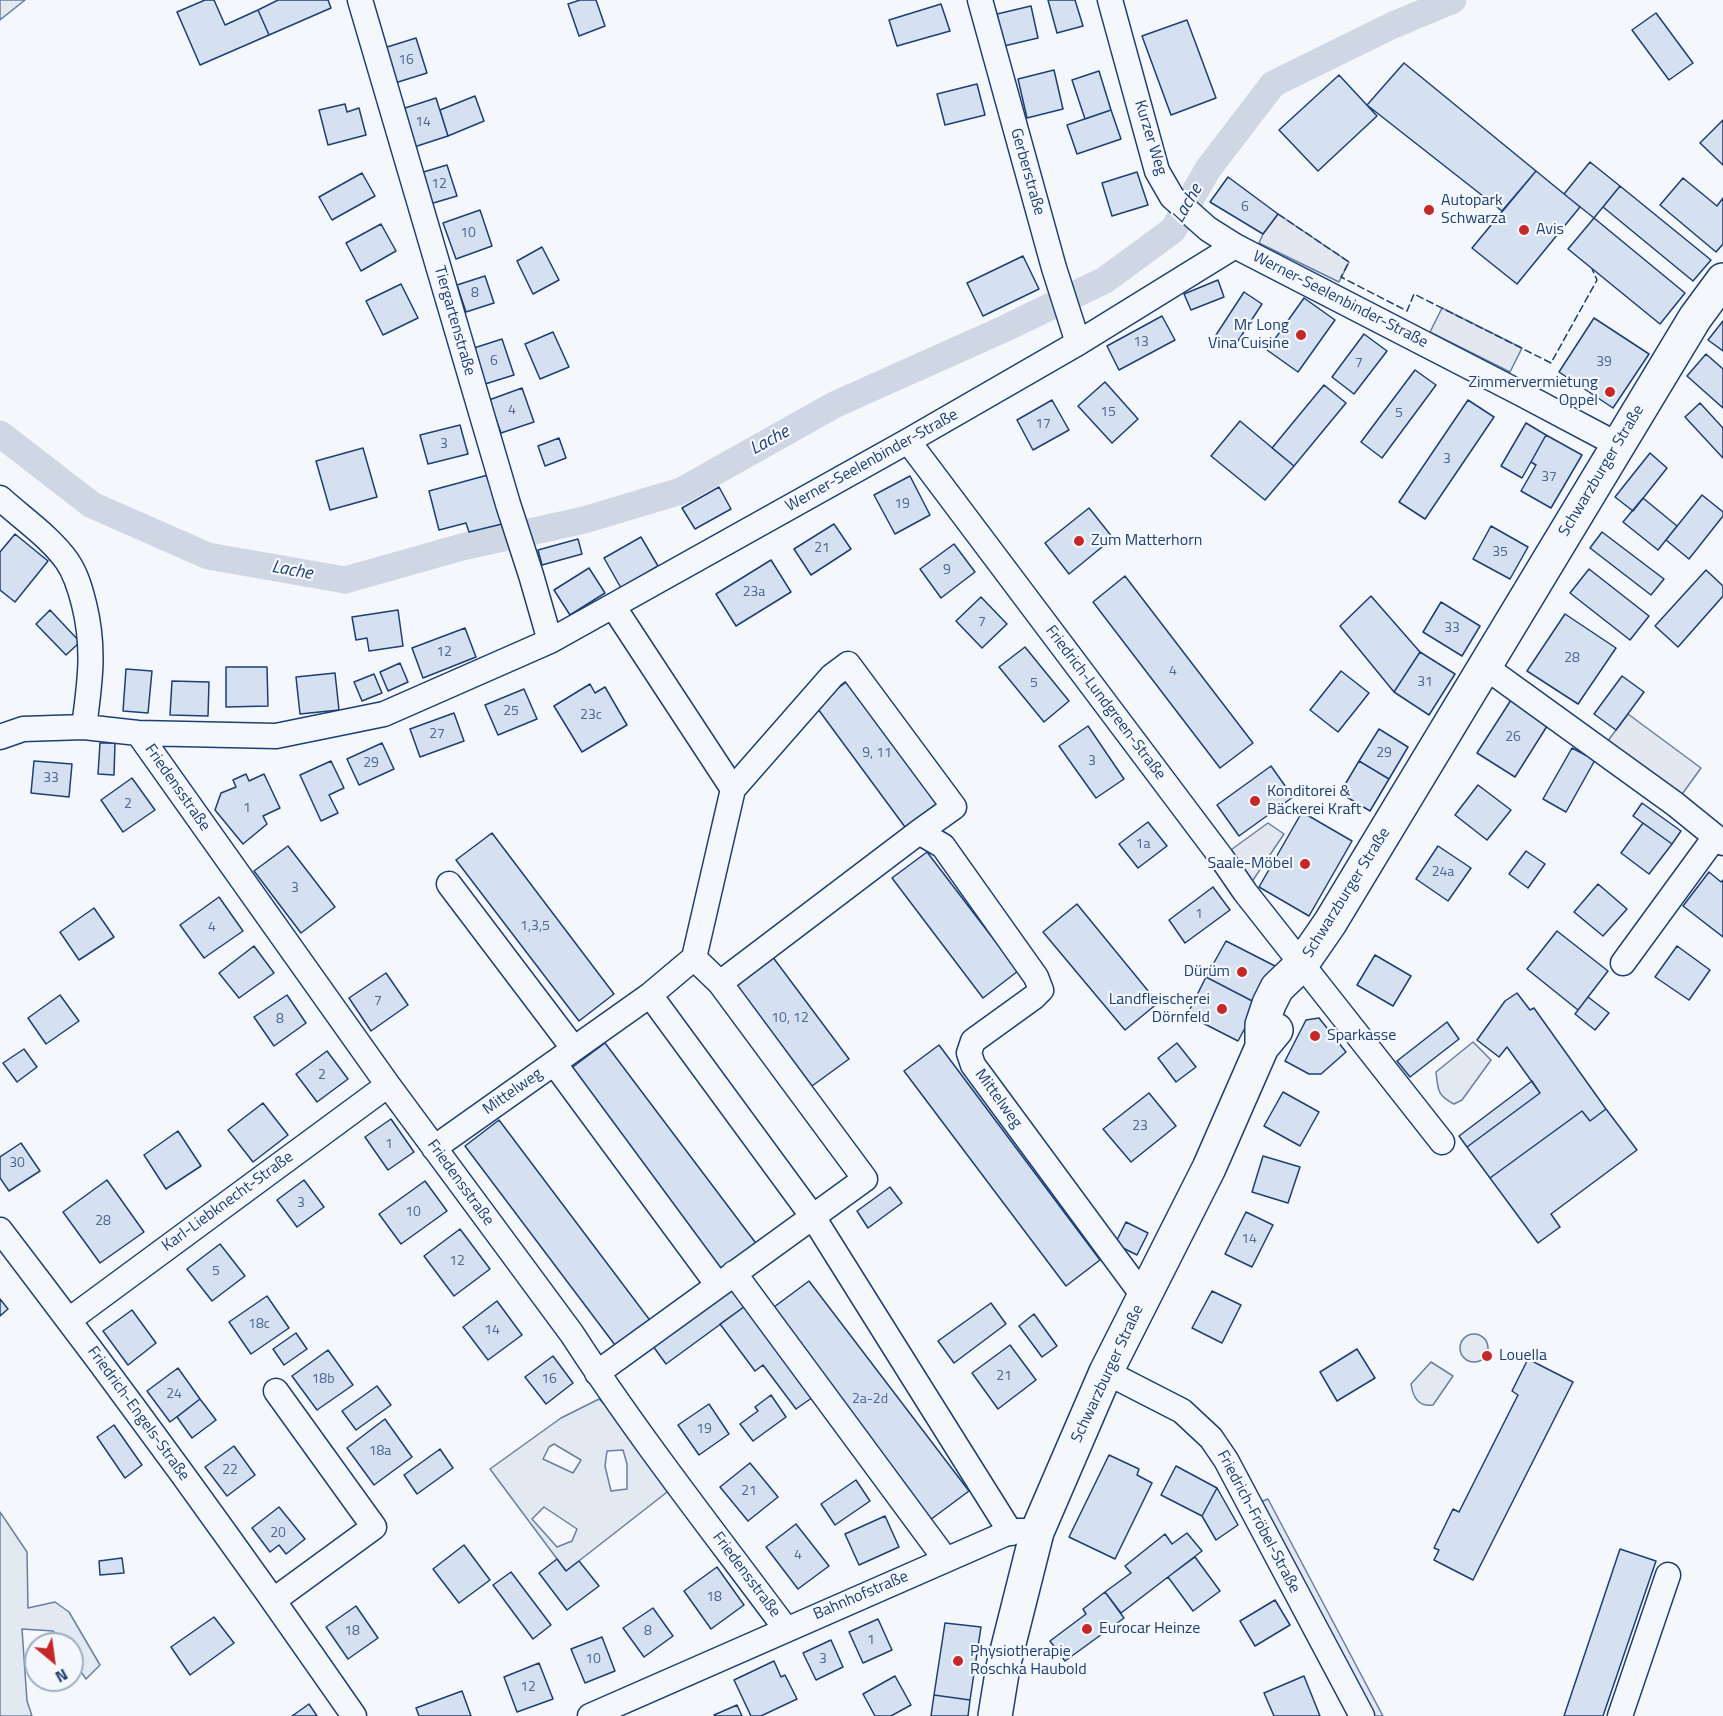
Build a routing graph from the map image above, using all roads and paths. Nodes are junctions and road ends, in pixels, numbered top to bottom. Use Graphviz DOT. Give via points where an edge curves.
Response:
graph roads {
  1 [pos="360,0"];
  2 [pos="980,0"];
  3 [pos="1110,0"];
  4 [pos="1235,246"];
  5 [pos="1723,280"];
  6 [pos="1074,332"];
  7 [pos="908,441"];
  8 [pos="1618,445"];
  9 [pos="0,498"];
  10 [pos="613,606"];
  11 [pos="550,640"];
  12 [pos="1484,666"];
  13 [pos="84,727"];
  14 [pos="138,733"];
  15 [pos="0,737"];
  16 [pos="733,789"];
  17 [pos="920,832"];
  18 [pos="1719,840"];
  19 [pos="449,884"];
  20 [pos="694,958"];
  21 [pos="1623,963"];
  22 [pos="1301,965"];
  23 [pos="720,983"];
  24 [pos="651,995"];
  25 [pos="574,1049"];
  26 [pos="554,1063"];
  27 [pos="388,1084"];
  28 [pos="1442,1142"];
  29 [pos="434,1148"];
  30 [pos="813,1217"];
  31 [pos="0,1230"];
  32 [pos="726,1279"];
  33 [pos="1144,1297"];
  34 [pos="69,1320"];
  35 [pos="597,1372"];
  36 [pos="1106,1372"];
  37 [pos="276,1391"];
  38 [pos="1024,1532"];
  39 [pos="945,1560"];
  40 [pos="1668,1575"];
  41 [pos="274,1600"];
  42 [pos="786,1629"];
  43 [pos="354,1716"];
  44 [pos="590,1716"];
  45 [pos="995,1716"];
  46 [pos="1362,1716"];
  47 [pos="1620,1716"];
  1 -- 11 [label="street, Tiergartenstraße"];
  2 -- 6 [label="street, Gerberstraße"];
  3 -- 4 [label="street, Kurzer Weg" via="1157,171 1172,197 1208,229"];
  4 -- 6 [label="street, Werner-Seelenbinder-Straße"];
  4 -- 8 [label="street, Werner-Seelenbinder-Straße"];
  5 -- 8 [label="street, Schwarzburger Straße" via="1695,318"];
  6 -- 7 [label="street, Werner-Seelenbinder-Straße"];
  7 -- 10 [label="street, Werner-Seelenbinder-Straße"];
  7 -- 22 [label="street, Friedrich-Lundgreen-Straße"];
  8 -- 12 [label="street, Schwarzburger Straße"];
  9 -- 13 [label="street" via="54,546 79,582 91,642"];
  10 -- 11 [label="street, Werner-Seelenbinder-Straße"];
  10 -- 16 [label="street"];
  11 -- 14 [label="street, Werner-Seelenbinder-Straße" via="384,714 276,736"];
  12 -- 18 [label="street"];
  12 -- 22 [label="street, Schwarzburger Straße"];
  13 -- 14 [label="street, Werner-Seelenbinder-Straße"];
  13 -- 15 [label="street, Werner-Seelenbinder-Straße" via="23,729"];
  14 -- 27 [label="street, Friedensstraße"];
  16 -- 17 [label="street" via="832,676 848,664 954,807"];
  16 -- 20 [label="street"];
  17 -- 23 [label="street"];
  17 -- 33 [label="street, Mittelweg" via="943,846 1036,977 1041,990 973,1041 969,1053 973,1065"];
  18 -- 21 [label="street"];
  19 -- 25 [label="street"];
  20 -- 23 [label="street"];
  20 -- 24 [label="street, Mittelweg"];
  22 -- 28 [label="street, Friedrich-Lundgreen-Straße"];
  22 -- 33 [label="street, Schwarzburger Straße" via="1295,995 1278,1028 1262,1047 1209,1168"];
  23 -- 30 [label="street" via="865,1179"];
  24 -- 25 [label="street, Mittelweg"];
  24 -- 30 [label="street"];
  25 -- 26 [label="street, Mittelweg"];
  26 -- 29 [label="street, Mittelweg"];
  26 -- 32 [label="street"];
  27 -- 29 [label="street, Friedensstraße"];
  27 -- 34 [label="street, Karl-Liebknecht-Straße"];
  29 -- 35 [label="street, Friedensstraße"];
  30 -- 32 [label="street"];
  30 -- 38 [label="street"];
  31 -- 34 [label="street, Friedrich-Engels-Straße"];
  32 -- 35 [label="street"];
  32 -- 39 [label="street"];
  33 -- 36 [label="street, Schwarzburger Straße"];
  34 -- 41 [label="street, Friedrich-Engels-Straße"];
  35 -- 42 [label="street, Friedensstraße"];
  36 -- 38 [label="street, Schwarzburger Straße"];
  36 -- 46 [label="street, Friedrich-Fröbel-Straße" via="1182,1412 1211,1437"];
  37 -- 41 [label="street" via="374,1527"];
  38 -- 39 [label="street, Bahnhofstraße"];
  38 -- 45 [label="street, Schwarzburger Straße"];
  39 -- 42 [label="street, Bahnhofstraße"];
  40 -- 47 [label="street"];
  41 -- 43 [label="street, Friedrich-Engels-Straße"];
  42 -- 44 [label="street, Bahnhofstraße"];
}
